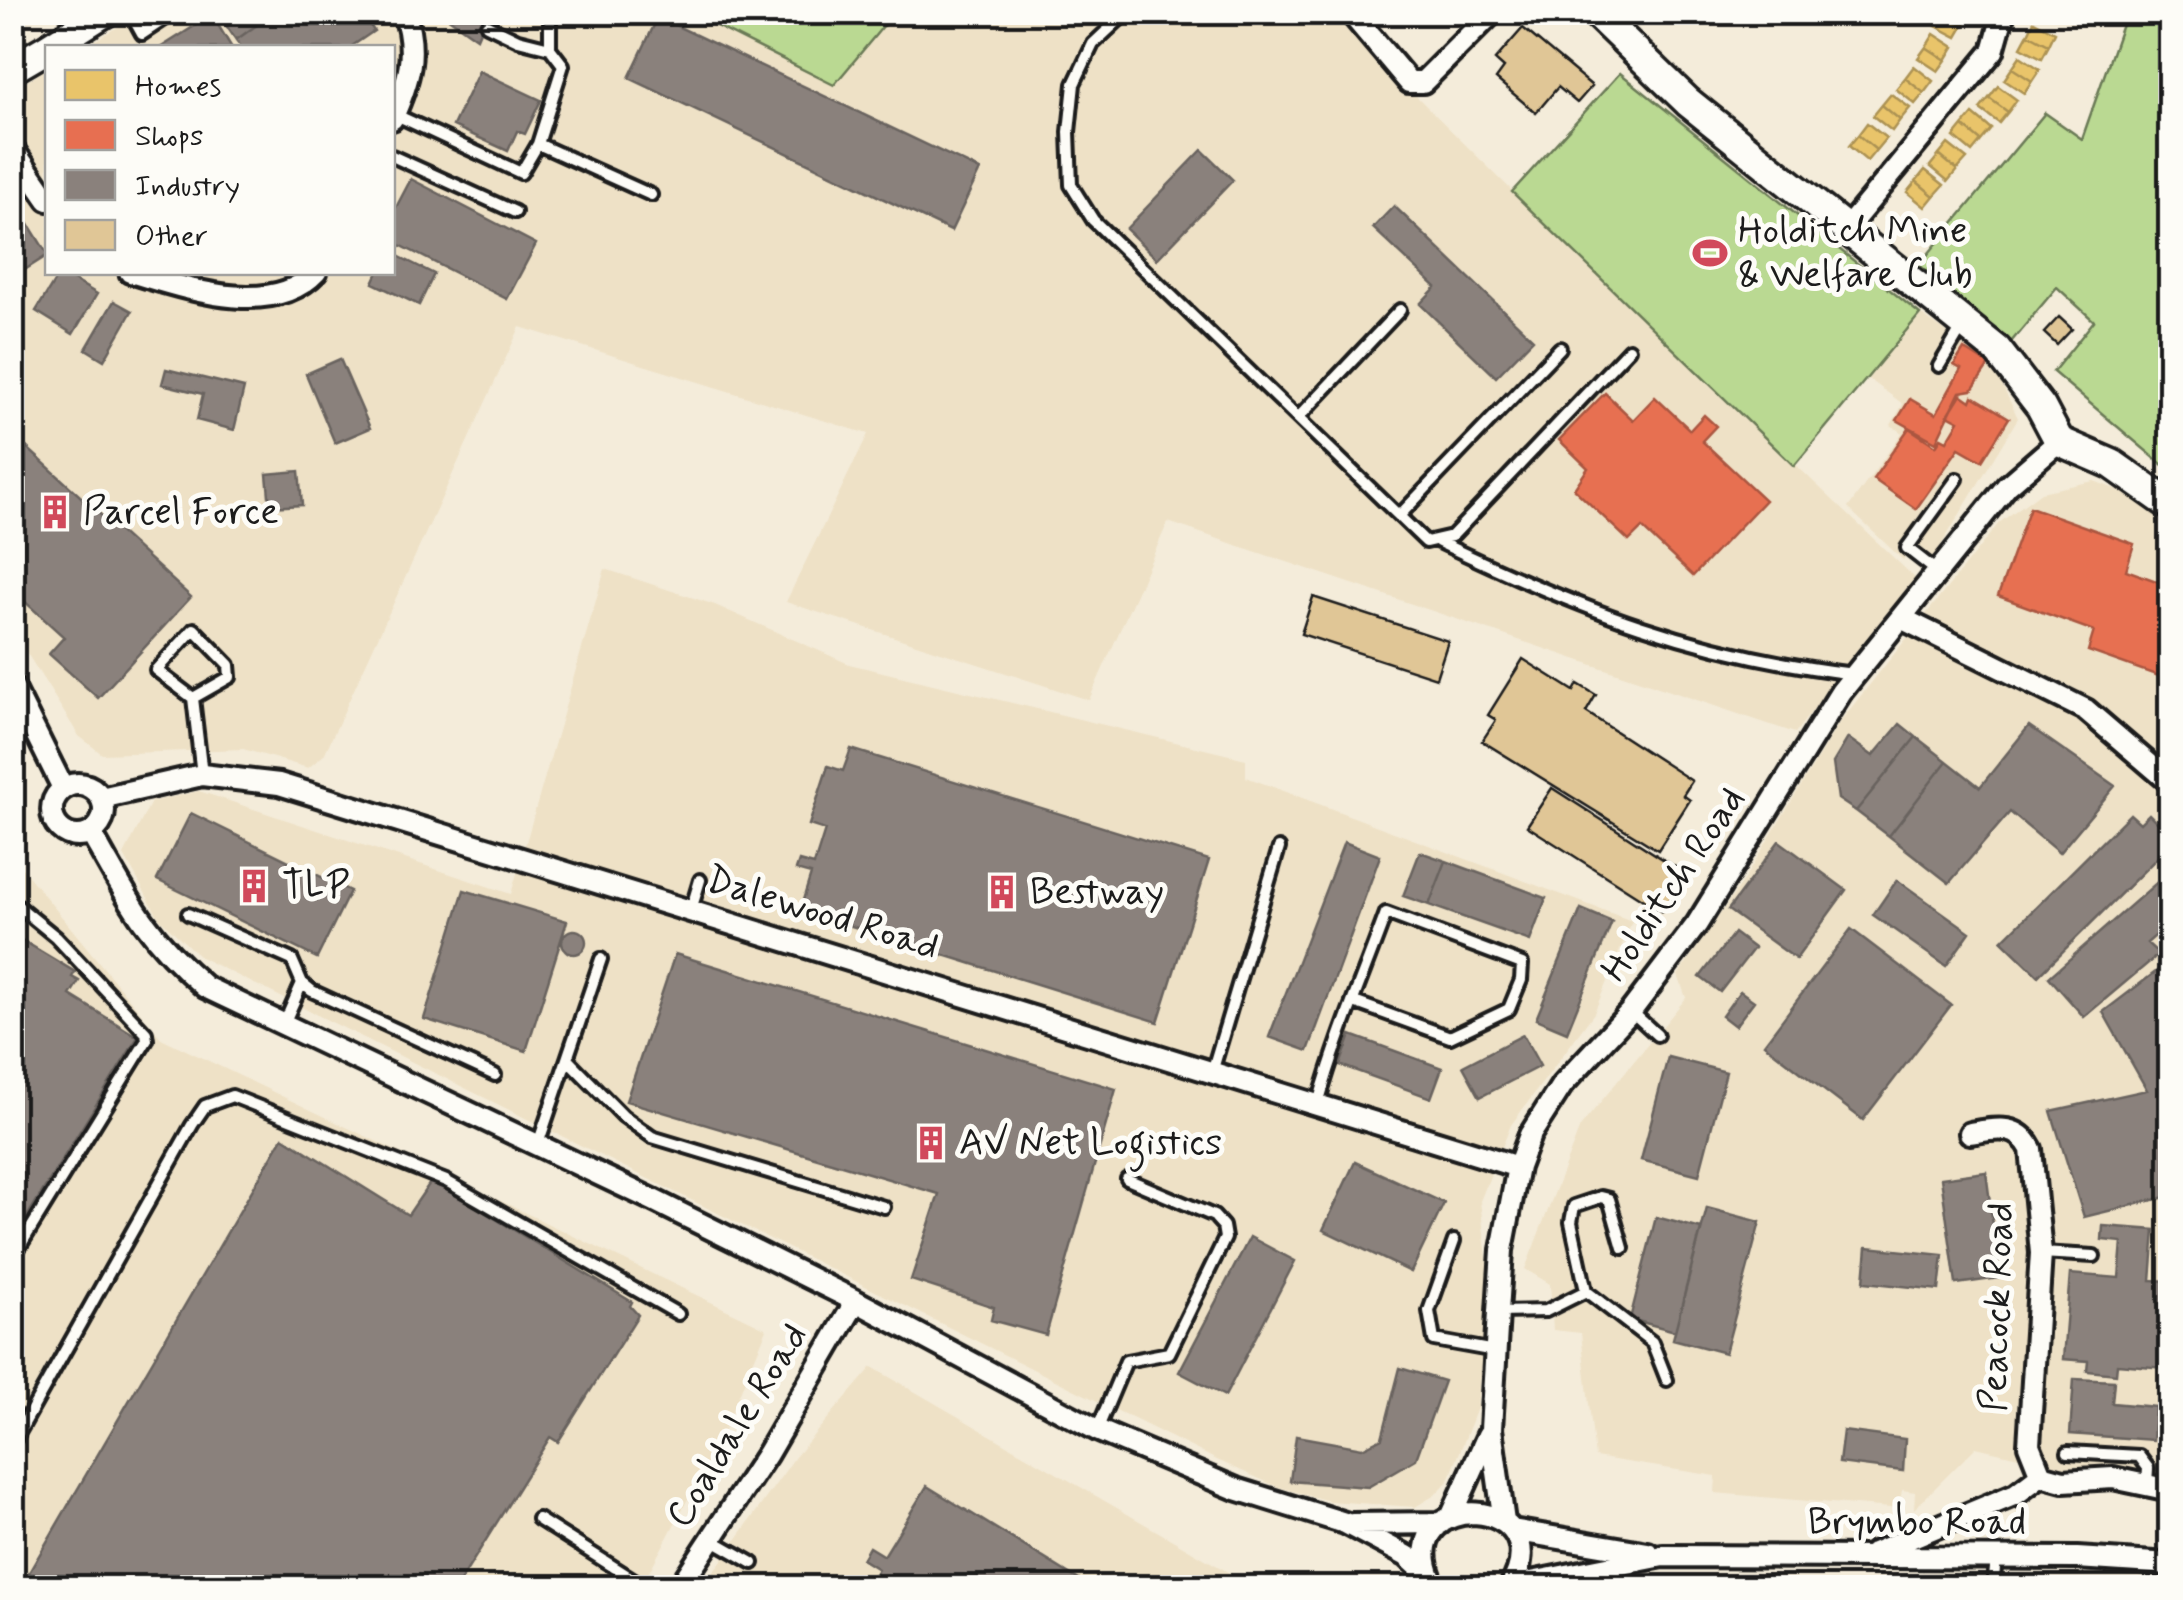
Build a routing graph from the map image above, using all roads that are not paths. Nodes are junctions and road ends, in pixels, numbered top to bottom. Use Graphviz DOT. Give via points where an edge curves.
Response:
graph roads {
  1 [pos="105,12"];
  2 [pos="130,12"];
  3 [pos="175,12"];
  4 [pos="404,12"];
  5 [pos="550,12"];
  6 [pos="1127,12"];
  7 [pos="1350,12"];
  8 [pos="1493,12"];
  9 [pos="1595,12"];
  10 [pos="2004,12"];
  11 [pos="487,25"];
  12 [pos="53,45"];
  13 [pos="550,48"];
  14 [pos="45,50"];
  15 [pos="12,69"];
  16 [pos="395,113"];
  17 [pos="395,116"];
  18 [pos="538,144"];
  19 [pos="12,148"];
  20 [pos="395,157"];
  21 [pos="650,195"];
  22 [pos="45,196"];
  23 [pos="515,212"];
  24 [pos="1847,228"];
  25 [pos="143,275"];
  26 [pos="313,275"];
  27 [pos="1400,310"];
  28 [pos="1964,323"];
  29 [pos="1560,348"];
  30 [pos="1630,349"];
  31 [pos="1939,366"];
  32 [pos="1298,418"];
  33 [pos="2059,441"];
  34 [pos="1957,479"];
  35 [pos="2170,505"];
  36 [pos="1399,516"];
  37 [pos="1439,542"];
  38 [pos="1940,574"];
  39 [pos="1902,618"];
  40 [pos="1855,674"];
  41 [pos="12,685"];
  42 [pos="193,698"];
  43 [pos="202,775"];
  44 [pos="2170,782"];
  45 [pos="63,788"];
  46 [pos="101,798"];
  47 [pos="92,832"];
  48 [pos="1280,848"];
  49 [pos="700,880"];
  50 [pos="12,902"];
  51 [pos="692,910"];
  52 [pos="188,914"];
  53 [pos="601,960"];
  54 [pos="302,983"];
  55 [pos="1354,1002"];
  56 [pos="1631,1011"];
  57 [pos="283,1026"];
  58 [pos="1657,1035"];
  59 [pos="568,1060"];
  60 [pos="1212,1073"];
  61 [pos="494,1075"];
  62 [pos="1318,1105"];
  63 [pos="1970,1132"];
  64 [pos="537,1146"];
  65 [pos="1518,1166"];
  66 [pos="1128,1180"];
  67 [pos="884,1208"];
  68 [pos="1454,1241"];
  69 [pos="1623,1248"];
  70 [pos="2041,1253"];
  71 [pos="2094,1256"];
  72 [pos="12,1260"];
  73 [pos="1586,1291"];
  74 [pos="856,1300"];
  75 [pos="1498,1312"];
  76 [pos="678,1314"];
  77 [pos="1495,1351"];
  78 [pos="1667,1380"];
  79 [pos="1491,1429"];
  80 [pos="1097,1430"];
  81 [pos="12,1445"];
  82 [pos="2068,1452"];
  83 [pos="2041,1475"];
  84 [pos="2147,1484"];
  85 [pos="2170,1490"];
  86 [pos="538,1519"];
  87 [pos="1446,1519"];
  88 [pos="1345,1524"];
  89 [pos="1508,1526"];
  90 [pos="710,1539"];
  91 [pos="1663,1556"];
  92 [pos="1868,1556"];
  93 [pos="1996,1557"];
  94 [pos="753,1563"];
  95 [pos="2170,1564"];
  96 [pos="1432,1582"];
  97 [pos="1511,1587"];
  98 [pos="647,1588"];
  99 [pos="679,1588"];
  100 [pos="1993,1588"];
  1 -- 12 [label="main road"];
  2 -- 3 [label="lane" via="142,34"];
  4 -- 16 [label="street" via="413,51"];
  5 -- 13 [label="lane"];
  6 -- 32 [label="lane" via="1092,44 1074,84 1071,185 1092,220"];
  7 -- 8 [label="street" via="1410,82 1423,82"];
  9 -- 24 [label="main road" via="1688,102"];
  10 -- 24 [label="street" via="1993,51"];
  11 -- 13 [label="lane"];
  13 -- 18 [label="lane" via="563,64"];
  14 -- 15 [label="main road"];
  17 -- 18 [label="lane" via="521,172"];
  18 -- 21 [label="lane"];
  19 -- 22 [label="street"];
  20 -- 23 [label="lane"];
  24 -- 28 [label="main road"];
  25 -- 26 [label="street" via="236,296 269,295"];
  27 -- 32 [label="lane"];
  28 -- 31 [label="lane"];
  28 -- 33 [label="main road" via="1997,350"];
  29 -- 36 [label="lane"];
  30 -- 37 [label="lane" via="1452,536"];
  32 -- 36 [label="lane"];
  33 -- 35 [label="main road" via="2112,464"];
  33 -- 38 [label="street, Holditch Road" via="2007,486"];
  34 -- 38 [label="lane" via="1907,548"];
  36 -- 37 [label="lane" via="1426,542"];
  37 -- 40 [label="lane" via="1618,622 1770,664"];
  38 -- 39 [label="street, Holditch Road"];
  39 -- 40 [label="street, Holditch Road"];
  39 -- 44 [label="street" via="2086,710"];
  40 -- 56 [label="street, Holditch Road" via="1697,924"];
  41 -- 45 [label="street"];
  42 -- 42 [label="lane" via="156,670 194,629 229,665 230,677"];
  42 -- 43 [label="lane"];
  43 -- 46 [label="street, Dalewood Road"];
  43 -- 51 [label="street, Dalewood Road" via="279,784"];
  45 -- 46 [label="street, Dalewood Road" via="80,784"];
  45 -- 47 [label="street" via="51,812 57,826 73,836"];
  46 -- 47 [label="street" via="102,821"];
  47 -- 57 [label="street" via="125,900 168,955 206,988"];
  48 -- 60 [label="lane"];
  49 -- 51 [label="lane"];
  50 -- 72 [label="lane" via="56,937 147,1040"];
  51 -- 60 [label="street, Dalewood Road"];
  52 -- 54 [label="lane" via="292,960"];
  53 -- 59 [label="lane"];
  54 -- 57 [label="lane"];
  54 -- 61 [label="lane"];
  55 -- 55 [label="lane" via="1386,913 1522,964 1509,1009 1450,1038"];
  55 -- 62 [label="lane"];
  56 -- 58 [label="lane"];
  56 -- 65 [label="street, Holditch Road" via="1554,1096"];
  57 -- 64 [label="street"];
  59 -- 64 [label="lane"];
  59 -- 67 [label="lane" via="652,1137"];
  60 -- 62 [label="street, Dalewood Road"];
  62 -- 65 [label="street, Dalewood Road"];
  63 -- 70 [label="street, Peacock Road" via="2000,1129 2025,1136"];
  64 -- 74 [label="street"];
  65 -- 75 [label="street, Holditch Road"];
  66 -- 80 [label="lane" via="1214,1216 1224,1238 1169,1353 1126,1361"];
  68 -- 77 [label="lane" via="1429,1311 1434,1340"];
  69 -- 73 [label="lane" via="1609,1199 1574,1206 1571,1222"];
  70 -- 71 [label="lane"];
  70 -- 83 [label="street, Peacock Road" via="2029,1445"];
  73 -- 75 [label="lane" via="1546,1311"];
  73 -- 78 [label="lane" via="1652,1342"];
  74 -- 80 [label="street"];
  74 -- 90 [label="street, Coaldale Road"];
  75 -- 77 [label="street, Holditch Road"];
  76 -- 81 [label="lane" via="446,1181 232,1096 205,1106 192,1125"];
  77 -- 79 [label="street, Holditch Road"];
  79 -- 87 [label="street, Holditch Road"];
  79 -- 89 [label="street, Holditch Road"];
  80 -- 88 [label="street" via="1236,1489"];
  82 -- 84 [label="lane" via="2139,1456 2148,1468"];
  83 -- 84 [label="street"];
  83 -- 92 [label="street" via="2016,1494"];
  84 -- 85 [label="street"];
  86 -- 98 [label="lane"];
  87 -- 88 [label="street"];
  87 -- 89 [label="street, Brymbo Road" via="1476,1510"];
  87 -- 96 [label="street, Holditch Road" via="1426,1550"];
  88 -- 96 [label="street" via="1407,1556"];
  89 -- 91 [label="street, Brymbo Road"];
  89 -- 97 [label="street, Holditch Road" via="1520,1562"];
  90 -- 94 [label="lane"];
  90 -- 99 [label="street, Coaldale Road"];
  91 -- 92 [label="street, Brymbo Road"];
  91 -- 97 [label="street, Brymbo Road"];
  92 -- 93 [label="street, Brymbo Road"];
  93 -- 95 [label="street, Brymbo Road"];
  93 -- 100 [label="lane"];
}
